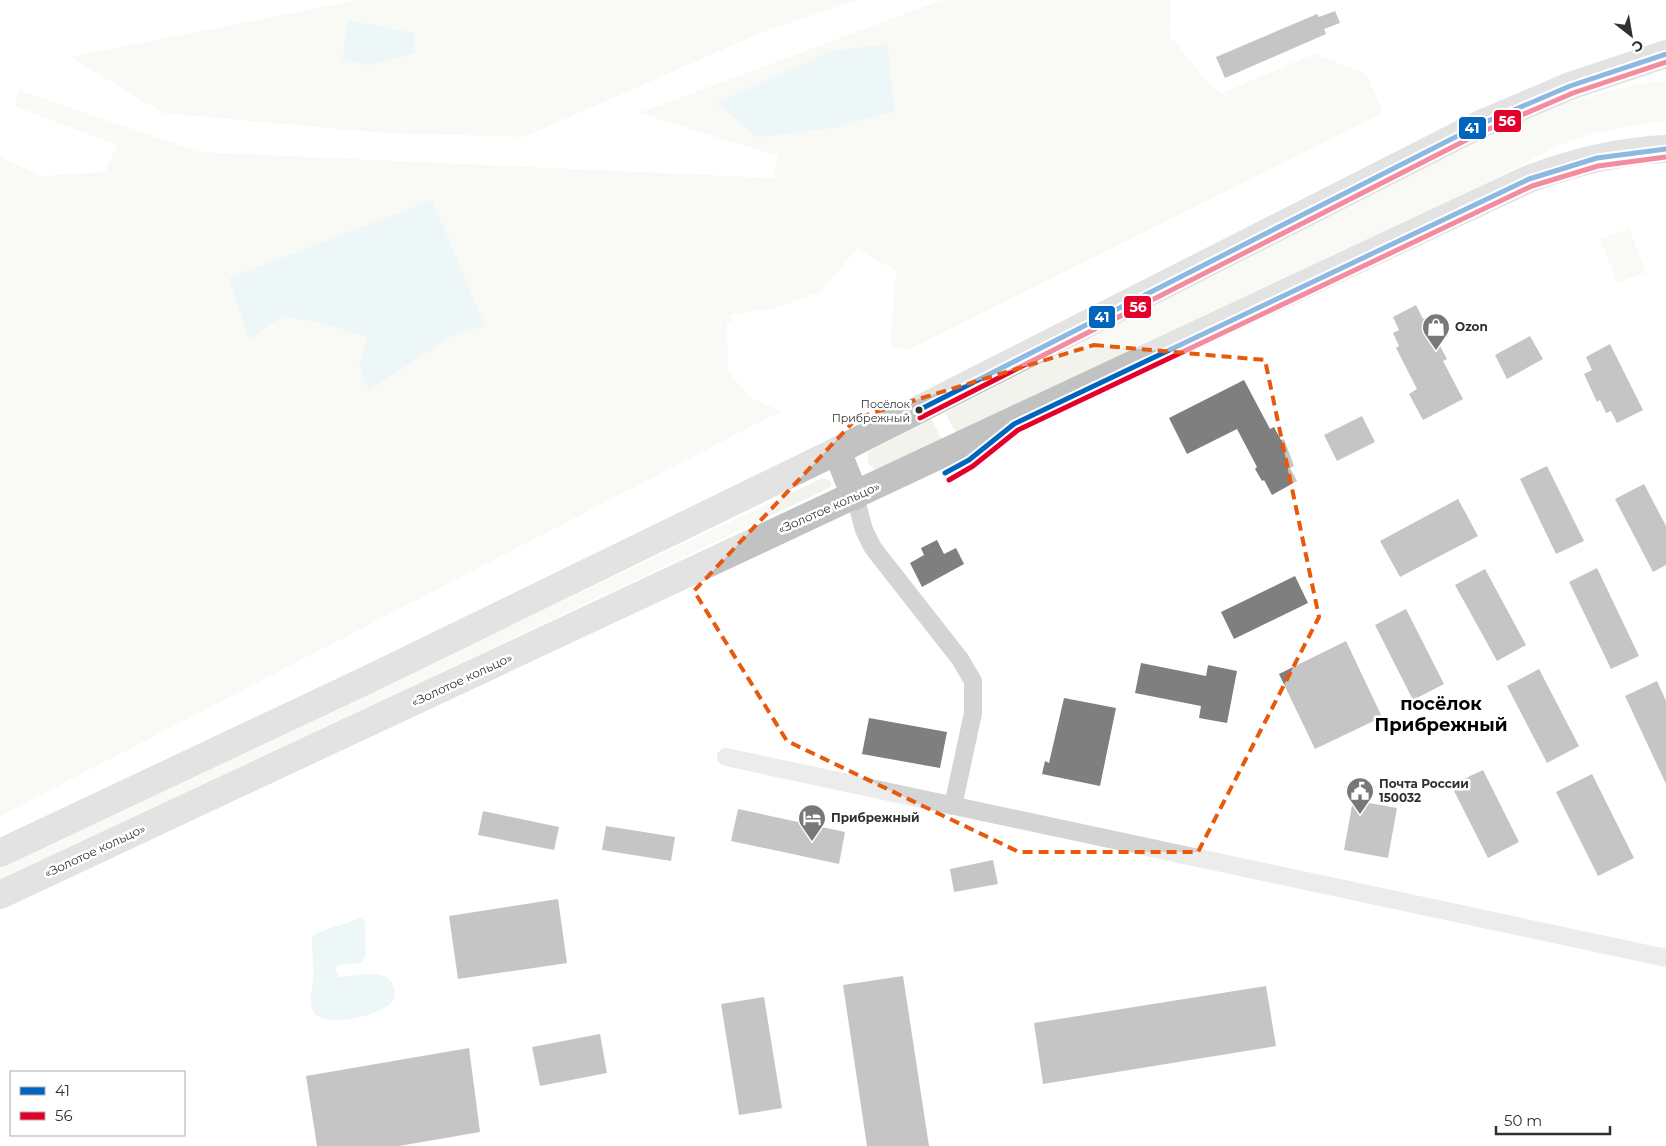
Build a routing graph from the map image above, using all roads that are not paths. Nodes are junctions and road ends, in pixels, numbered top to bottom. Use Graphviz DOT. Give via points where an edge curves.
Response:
graph roads {
  1 [pos="1666,54"];
  2 [pos="1666,149"];
  3 [pos="837,451"];
  4 [pos="855,496"];
  5 [pos="726,757"];
  6 [pos="953,806"];
  7 [pos="0,853"];
  8 [pos="0,895"];
  9 [pos="1666,958"];
  1 -- 3 [label="highway" via="1570,86 1442,143"];
  2 -- 4 [label="highway, «Золотое кольцо»" via="1597,158 1529,179 1014,424"];
  3 -- 4 [label="highway"];
  3 -- 7 [label="highway" via="359,684"];
  4 -- 6 [label="street" via="864,530 873,548 960,659 973,681 973,713"];
  4 -- 8 [label="highway, «Золотое кольцо»"];
  5 -- 6 [label="street"];
  6 -- 9 [label="street"];
}
